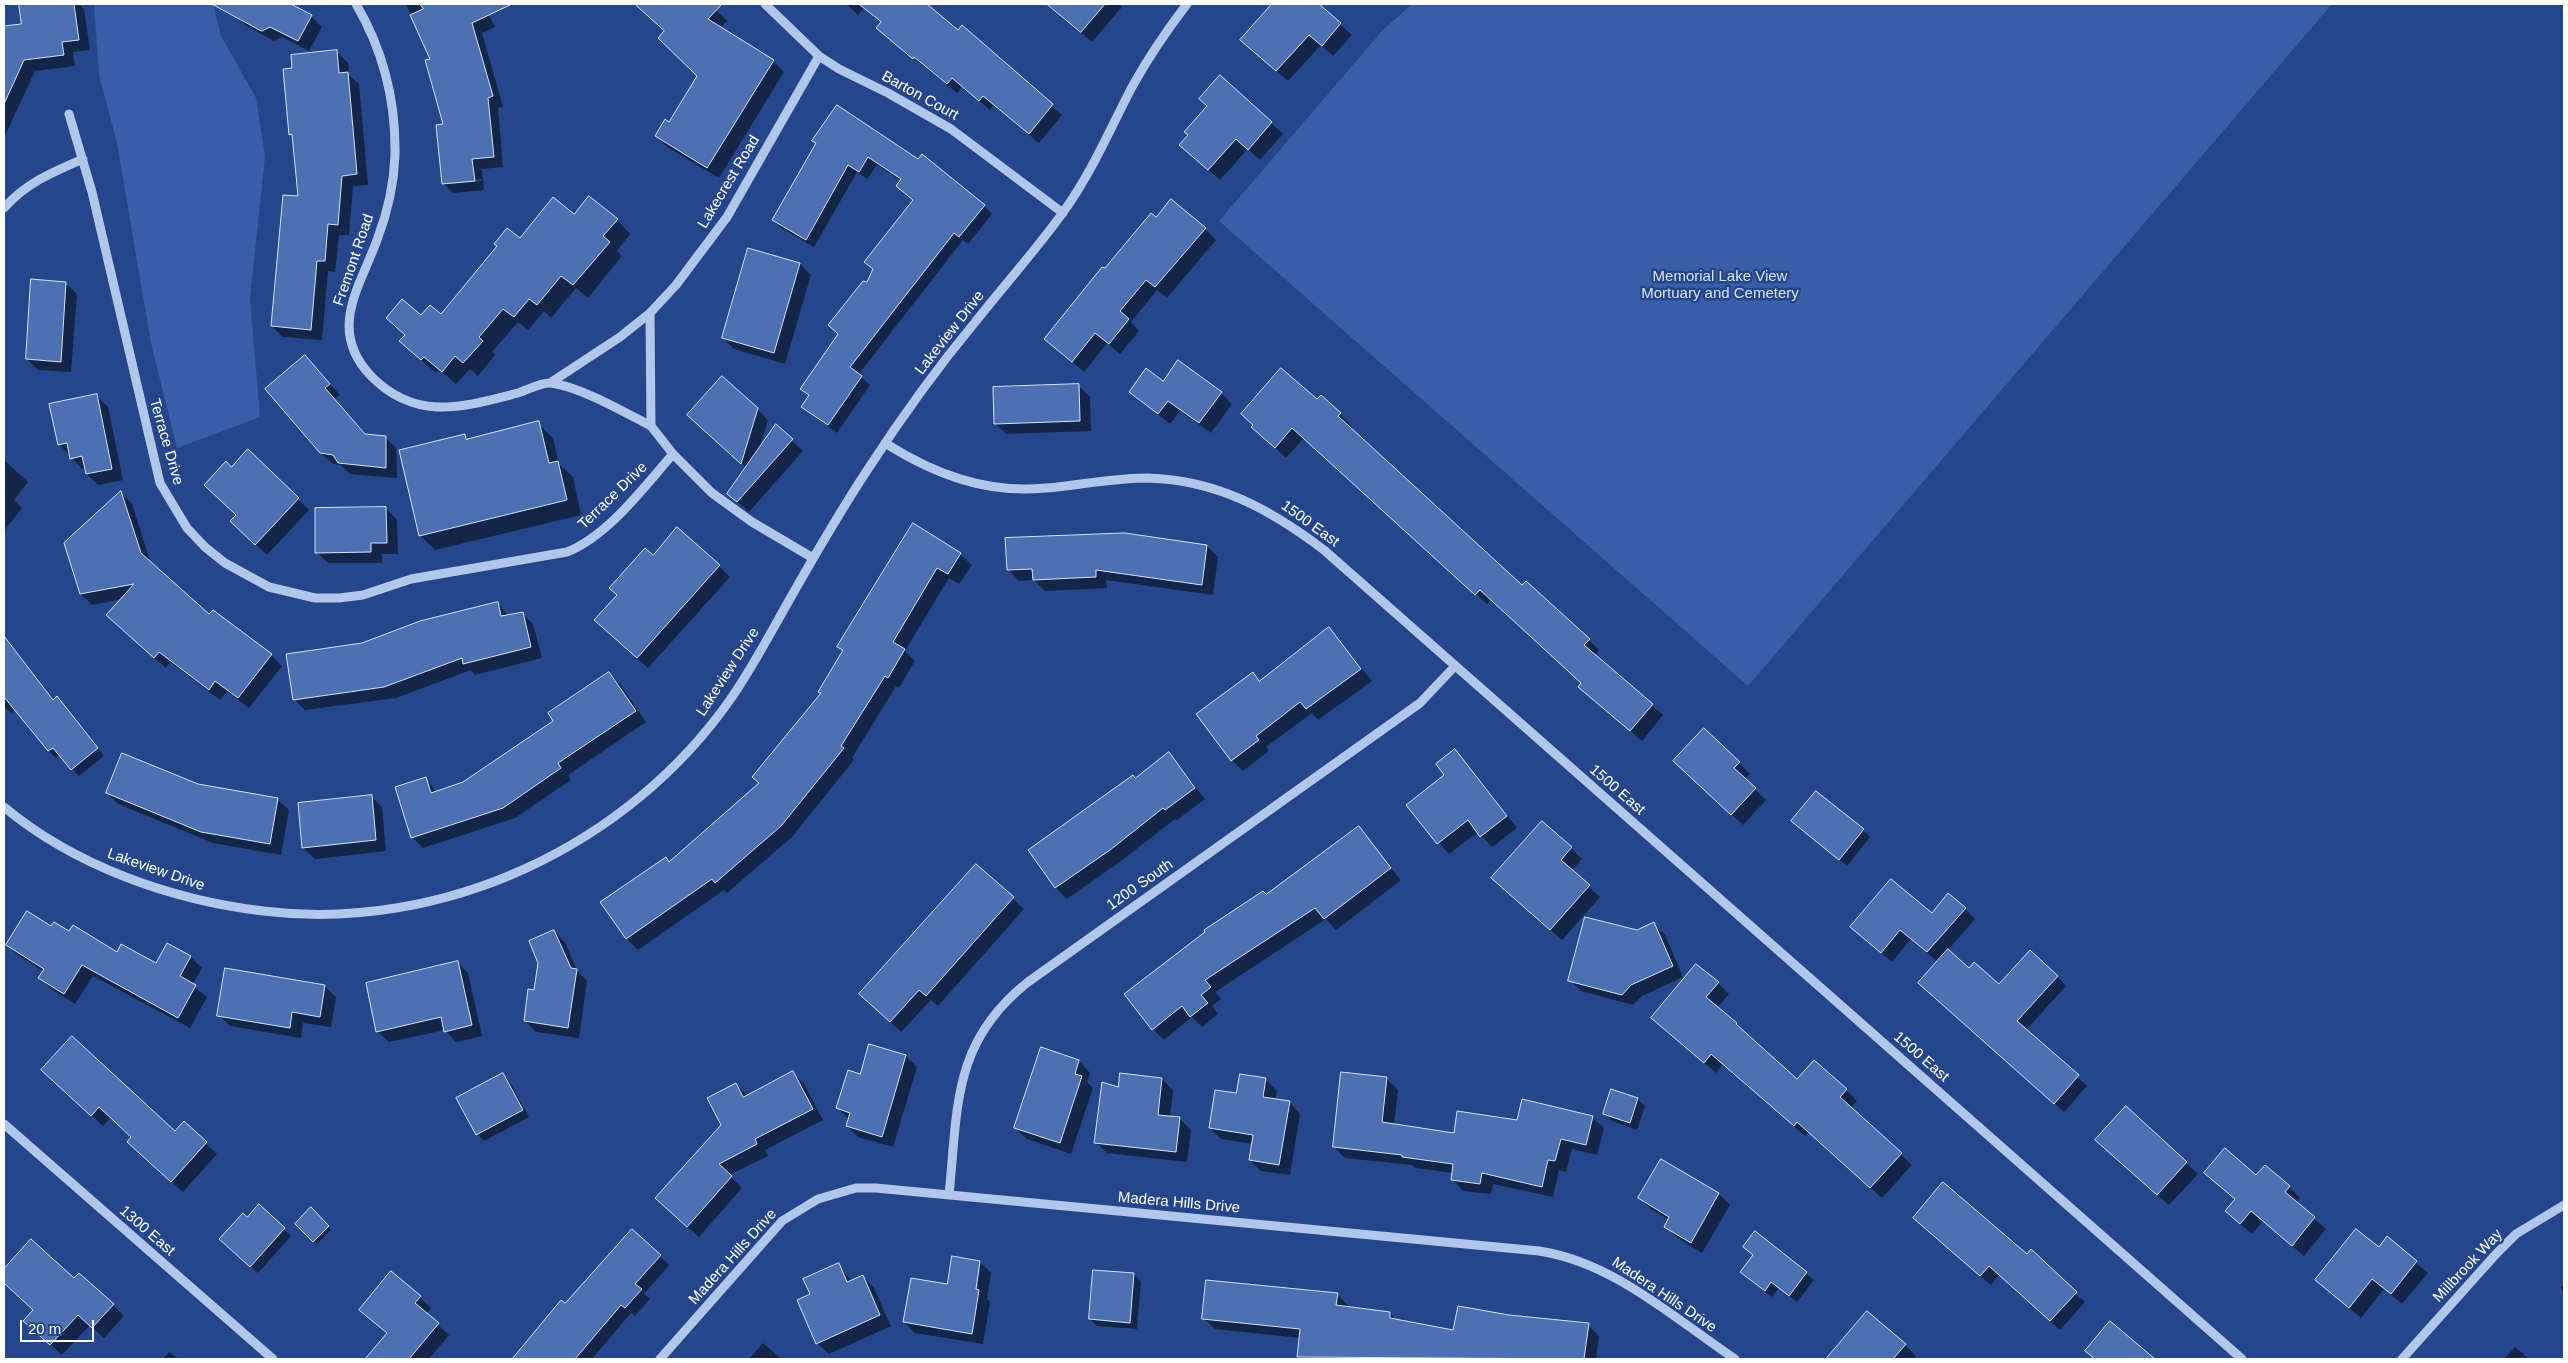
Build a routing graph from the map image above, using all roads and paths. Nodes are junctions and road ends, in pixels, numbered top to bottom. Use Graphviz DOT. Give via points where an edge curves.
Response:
graph roads {
  1 [pos="356,4"];
  2 [pos="765,4"];
  3 [pos="1187,4"];
  4 [pos="819,56"];
  5 [pos="69,114"];
  6 [pos="83,160"];
  7 [pos="4,208"];
  8 [pos="1063,213"];
  9 [pos="650,313"];
  10 [pos="550,383"];
  11 [pos="651,426"];
  12 [pos="885,443"];
  13 [pos="673,454"];
  14 [pos="813,558"];
  15 [pos="1455,666"];
  16 [pos="4,807"];
  17 [pos="4,1124"];
  18 [pos="949,1195"];
  19 [pos="2564,1204"];
  20 [pos="273,1359"];
  21 [pos="660,1359"];
  22 [pos="1735,1359"];
  23 [pos="2242,1359"];
  24 [pos="2402,1359"];
  1 -- 10 [label="street, Fremont Road" via="370,29 387,75 395,156 378,238 351,302 351,340 359,358 382,386 416,405 430,408 471,405"];
  2 -- 4 [label="street, Barton Court"];
  3 -- 8 [label="street, Lakeview Drive" via="1145,64 1085,180"];
  4 -- 8 [label="street, Barton Court" via="951,129"];
  4 -- 9 [label="street, Lakecrest Road" via="727,217 676,285"];
  5 -- 6 [label="street, Terrace Drive"];
  6 -- 7 [label="street" via="30,184"];
  6 -- 13 [label="street, Terrace Drive" via="160,483 187,528 205,547 246,576 292,594 339,598 363,595 411,579 567,552 580,547 616,517"];
  8 -- 12 [label="street, Lakeview Drive" via="973,324"];
  9 -- 10 [label="street, Lakecrest Road"];
  9 -- 11 [label="street"];
  10 -- 11 [label="street" via="586,395"];
  11 -- 13 [label="street"];
  12 -- 14 [label="street, Lakeview Drive"];
  12 -- 15 [label="street, 1500 East" via="939,473 991,486 1045,488 1148,478 1181,482 1241,498 1269,511 1324,550"];
  13 -- 14 [label="street" via="693,476 732,508"];
  14 -- 16 [label="street, Lakeview Drive" via="731,699 670,770 598,829 542,860 472,889 402,907 342,914 279,913 223,905 177,894 94,863"];
  15 -- 18 [label="street, 1200 South" via="1420,704 1028,982 996,1011 972,1048 965,1069"];
  15 -- 23 [label="street, 1500 East"];
  17 -- 20 [label="street, 1300 East"];
  18 -- 21 [label="street, Madera Hills Drive" via="856,1188 818,1198 799,1208 766,1237"];
  18 -- 22 [label="street, Madera Hills Drive" via="1566,1256 1621,1281"];
  19 -- 24 [label="street, Millbrook Way" via="2516,1234"];
}
